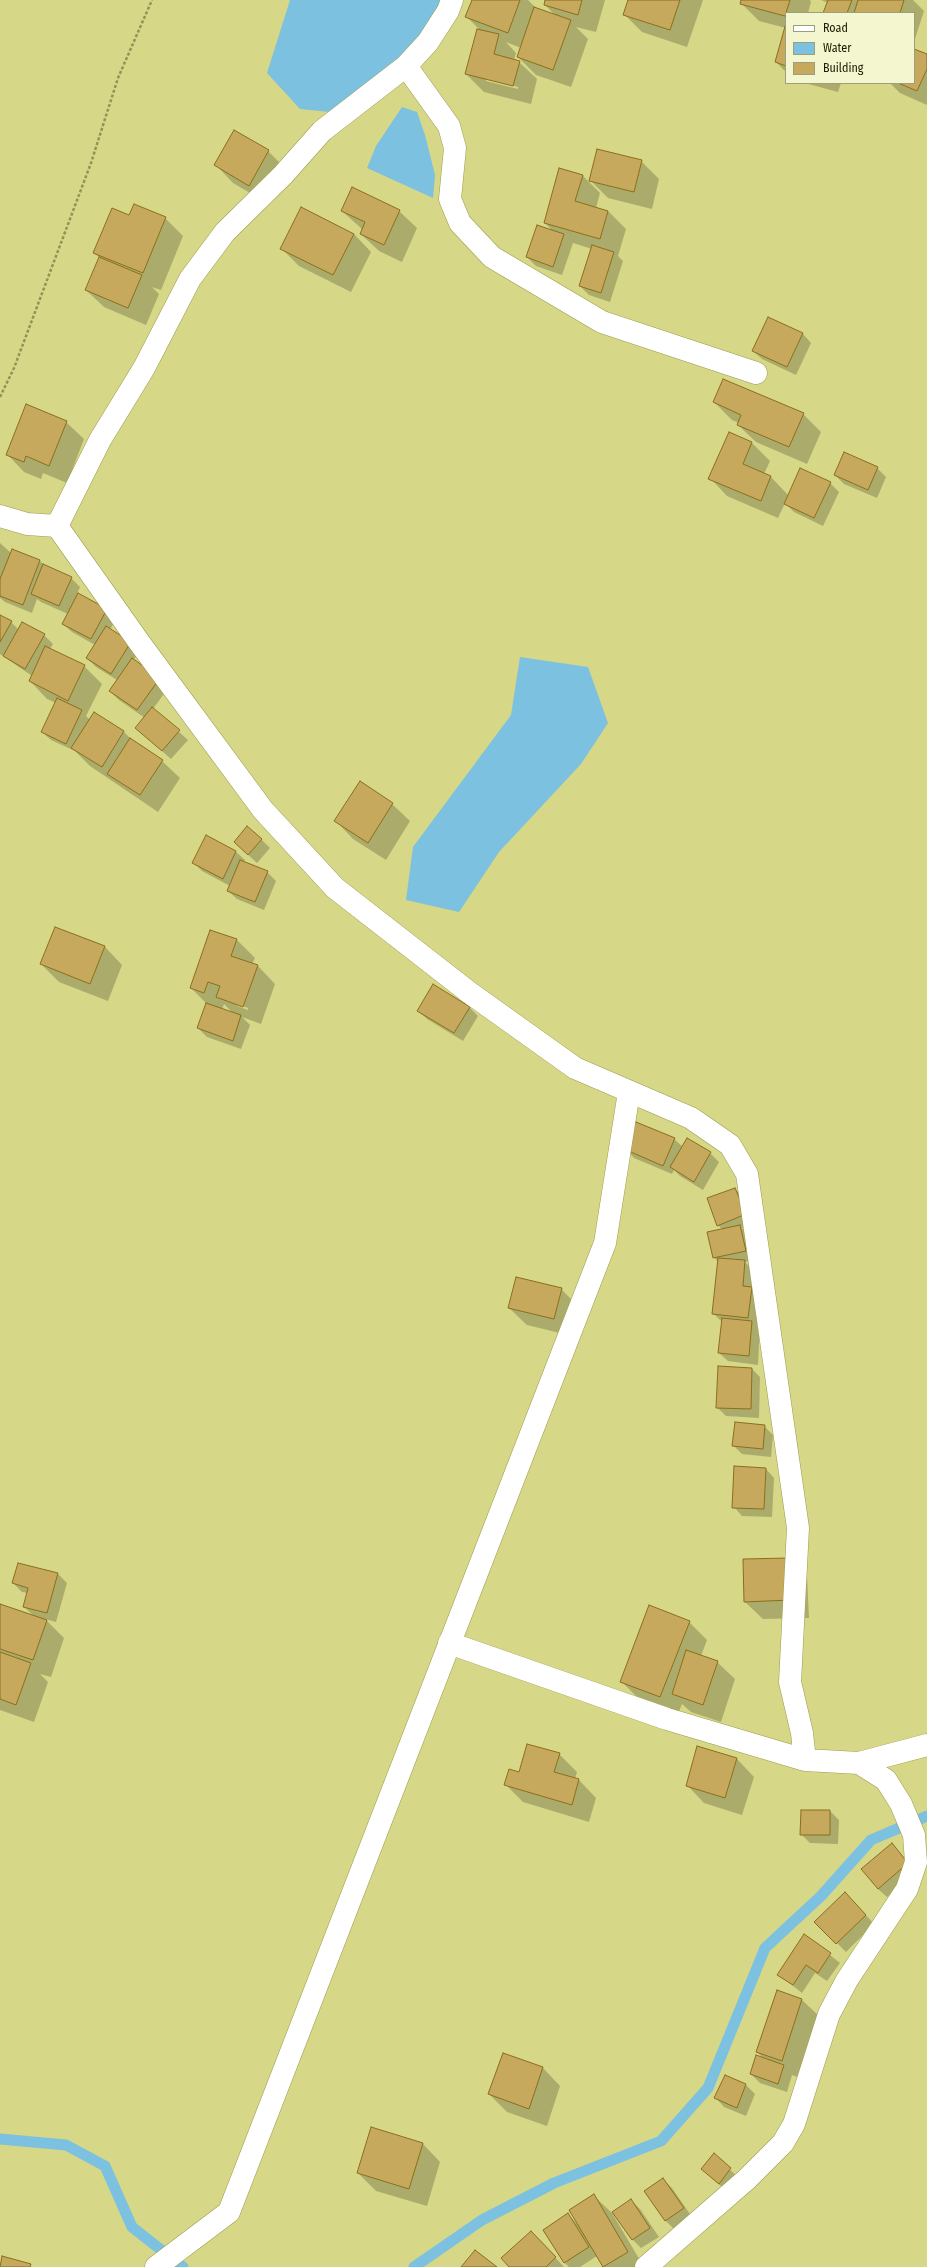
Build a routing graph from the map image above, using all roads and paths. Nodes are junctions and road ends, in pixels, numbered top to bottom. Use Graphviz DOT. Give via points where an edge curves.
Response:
graph roads {
  1 [pos="152,0"];
  2 [pos="452,0"];
  3 [pos="406,66"];
  4 [pos="756,373"];
  5 [pos="0,397"];
  6 [pos="0,516"];
  7 [pos="57,526"];
  8 [pos="629,1092"];
  9 [pos="449,1643"];
  10 [pos="927,1745"];
  11 [pos="805,1760"];
  12 [pos="859,1763"];
  13 [pos="156,2267"];
  14 [pos="646,2267"];
  1 -- 5 [label="path" via="118,78 91,164 14,368"];
  2 -- 3 [label="street" via="428,42"];
  3 -- 4 [label="street" via="450,126 455,148 450,199 460,223 492,257 602,322"];
  3 -- 7 [label="street" via="322,131 283,175 225,232 190,279 144,368 100,440"];
  6 -- 7 [label="street" via="27,524"];
  7 -- 8 [label="street" via="263,810 335,888 470,993 575,1068"];
  8 -- 9 [label="street" via="605,1243"];
  8 -- 11 [label="street" via="691,1118 730,1144 747,1174 798,1528 790,1682 802,1733"];
  9 -- 11 [label="street" via="667,1719"];
  9 -- 13 [label="street" via="229,2212"];
  10 -- 12 [label="street"];
  11 -- 12 [label="street"];
  12 -- 14 [label="street" via="886,1780 901,1804 914,1835 916,1862 907,1889 847,1980 829,2014 794,2124 783,2143 747,2179"];
}
